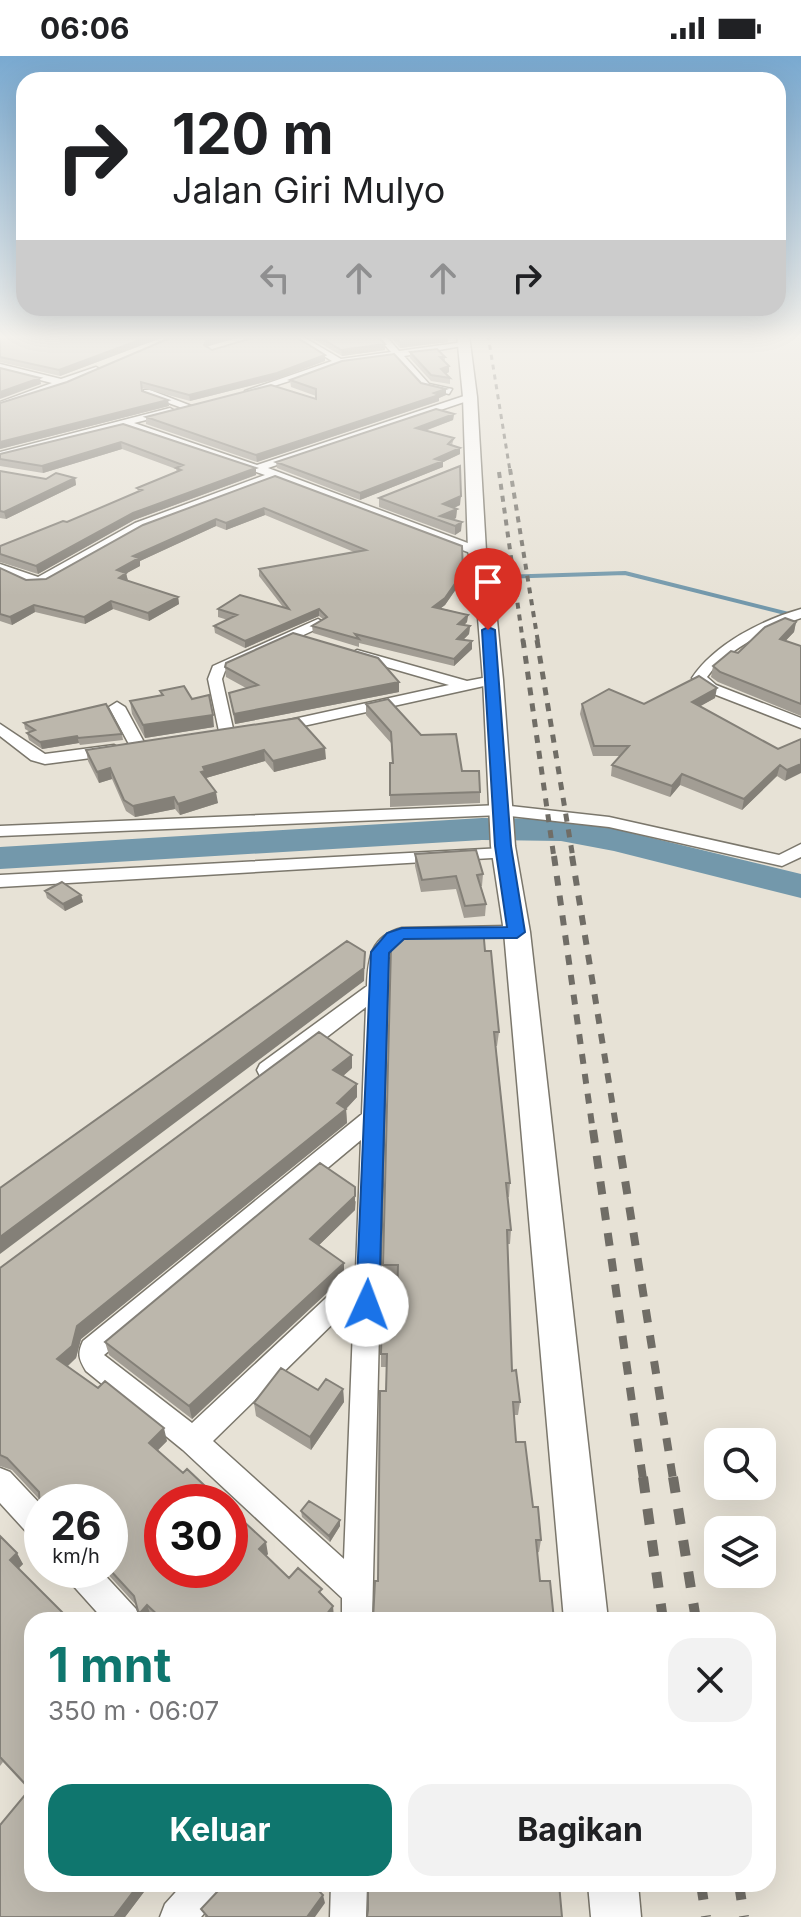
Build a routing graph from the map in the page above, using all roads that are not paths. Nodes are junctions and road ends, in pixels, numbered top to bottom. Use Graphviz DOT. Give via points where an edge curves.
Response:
graph roads {
  1 [pos="128,422"];
  2 [pos="392,422"];
  3 [pos="468,422"];
  4 [pos="123,423"];
  5 [pos="0,455"];
  6 [pos="258,468"];
  7 [pos="275,475"];
  8 [pos="375,501"];
  9 [pos="361,507"];
  10 [pos="477,551"];
  11 [pos="0,568"];
  12 [pos="795,615"];
  13 [pos="318,623"];
  14 [pos="292,635"];
  15 [pos="320,643"];
  16 [pos="348,652"];
  17 [pos="493,680"];
  18 [pos="462,685"];
  19 [pos="117,707"];
  20 [pos="801,723"];
  21 [pos="0,729"];
  22 [pos="0,831"];
  23 [pos="502,831"];
  24 [pos="801,849"];
  25 [pos="0,881"];
  26 [pos="517,932"];
  27 [pos="377,989"];
  28 [pos="251,1082"];
  29 [pos="373,1117"];
  30 [pos="368,1274"];
  31 [pos="193,1441"];
  32 [pos="0,1482"];
  33 [pos="24,1508"];
  34 [pos="96,1588"];
  35 [pos="358,1592"];
  36 [pos="118,1612"];
  37 [pos="357,1612"];
  38 [pos="585,1612"];
  39 [pos="199,1892"];
  40 [pos="349,1892"];
  41 [pos="614,1892"];
  42 [pos="178,1917"];
  43 [pos="348,1917"];
  44 [pos="616,1917"];
  1 -- 4 [label="street"];
  2 -- 6 [label="street"];
  3 -- 10 [label="main road" via="466,464"];
  4 -- 5 [label="street"];
  4 -- 6 [label="street"];
  6 -- 7 [label="street"];
  7 -- 9 [label="street"];
  7 -- 11 [label="street" via="139,526 41,581"];
  8 -- 9 [label="street"];
  9 -- 10 [label="street"];
  10 -- 17 [label="main road"];
  12 -- 20 [label="street" via="710,663 699,678 711,688"];
  13 -- 14 [label="street"];
  14 -- 15 [label="street"];
  14 -- 18 [label="street" via="216,671 234,732"];
  16 -- 18 [label="street"];
  17 -- 18 [label="street"];
  17 -- 23 [label="main road"];
  19 -- 21 [label="street" via="145,745 45,759"];
  22 -- 23 [label="street"];
  23 -- 24 [label="street" via="609,822 782,861"];
  23 -- 25 [label="street"];
  23 -- 26 [label="main road"];
  26 -- 27 [label="street" via="393,937 378,958"];
  26 -- 38 [label="main road"];
  27 -- 28 [label="street"];
  27 -- 29 [label="street"];
  29 -- 30 [label="street"];
  29 -- 31 [label="street" via="92,1349 95,1363"];
  30 -- 31 [label="street"];
  30 -- 35 [label="street"];
  31 -- 35 [label="street"];
  32 -- 33 [label="street"];
  34 -- 36 [label="street"];
  35 -- 37 [label="street"];
  39 -- 42 [label="street"];
  40 -- 43 [label="street"];
  41 -- 44 [label="main road"];
}
